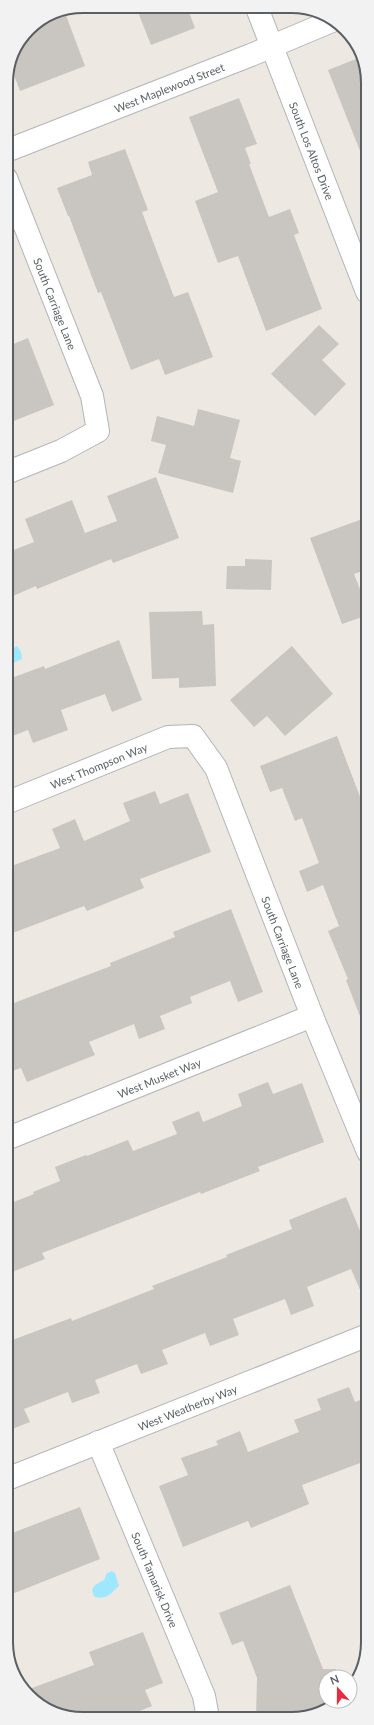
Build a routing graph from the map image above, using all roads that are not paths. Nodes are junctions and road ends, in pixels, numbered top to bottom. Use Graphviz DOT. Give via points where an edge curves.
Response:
graph roads {
  1 [pos="259,13"];
  2 [pos="327,23"];
  3 [pos="272,46"];
  4 [pos="13,148"];
  5 [pos="13,196"];
  6 [pos="361,276"];
  7 [pos="13,470"];
  8 [pos="193,736"];
  9 [pos="13,800"];
  10 [pos="312,1016"];
  11 [pos="361,1135"];
  12 [pos="13,1137"];
  13 [pos="361,1338"];
  14 [pos="98,1442"];
  15 [pos="13,1477"];
  16 [pos="207,1712"];
  1 -- 3 [label="street, South Los Altos Drive"];
  2 -- 3 [label="street, West Maplewood Street"];
  3 -- 4 [label="street, West Maplewood Street"];
  3 -- 6 [label="street, South Los Altos Drive"];
  5 -- 7 [label="street, South Carriage Lane" via="92,396 98,432 61,451"];
  8 -- 9 [label="street, West Thompson Way" via="168,736"];
  8 -- 10 [label="street, South Carriage Lane" via="216,768"];
  10 -- 11 [label="street, South Carriage Lane"];
  10 -- 12 [label="street, West Musket Way"];
  13 -- 14 [label="street, West Weatherby Way"];
  14 -- 15 [label="street, West Weatherby Way"];
  14 -- 16 [label="street, South Tamarisk Drive" via="204,1696"];
}
